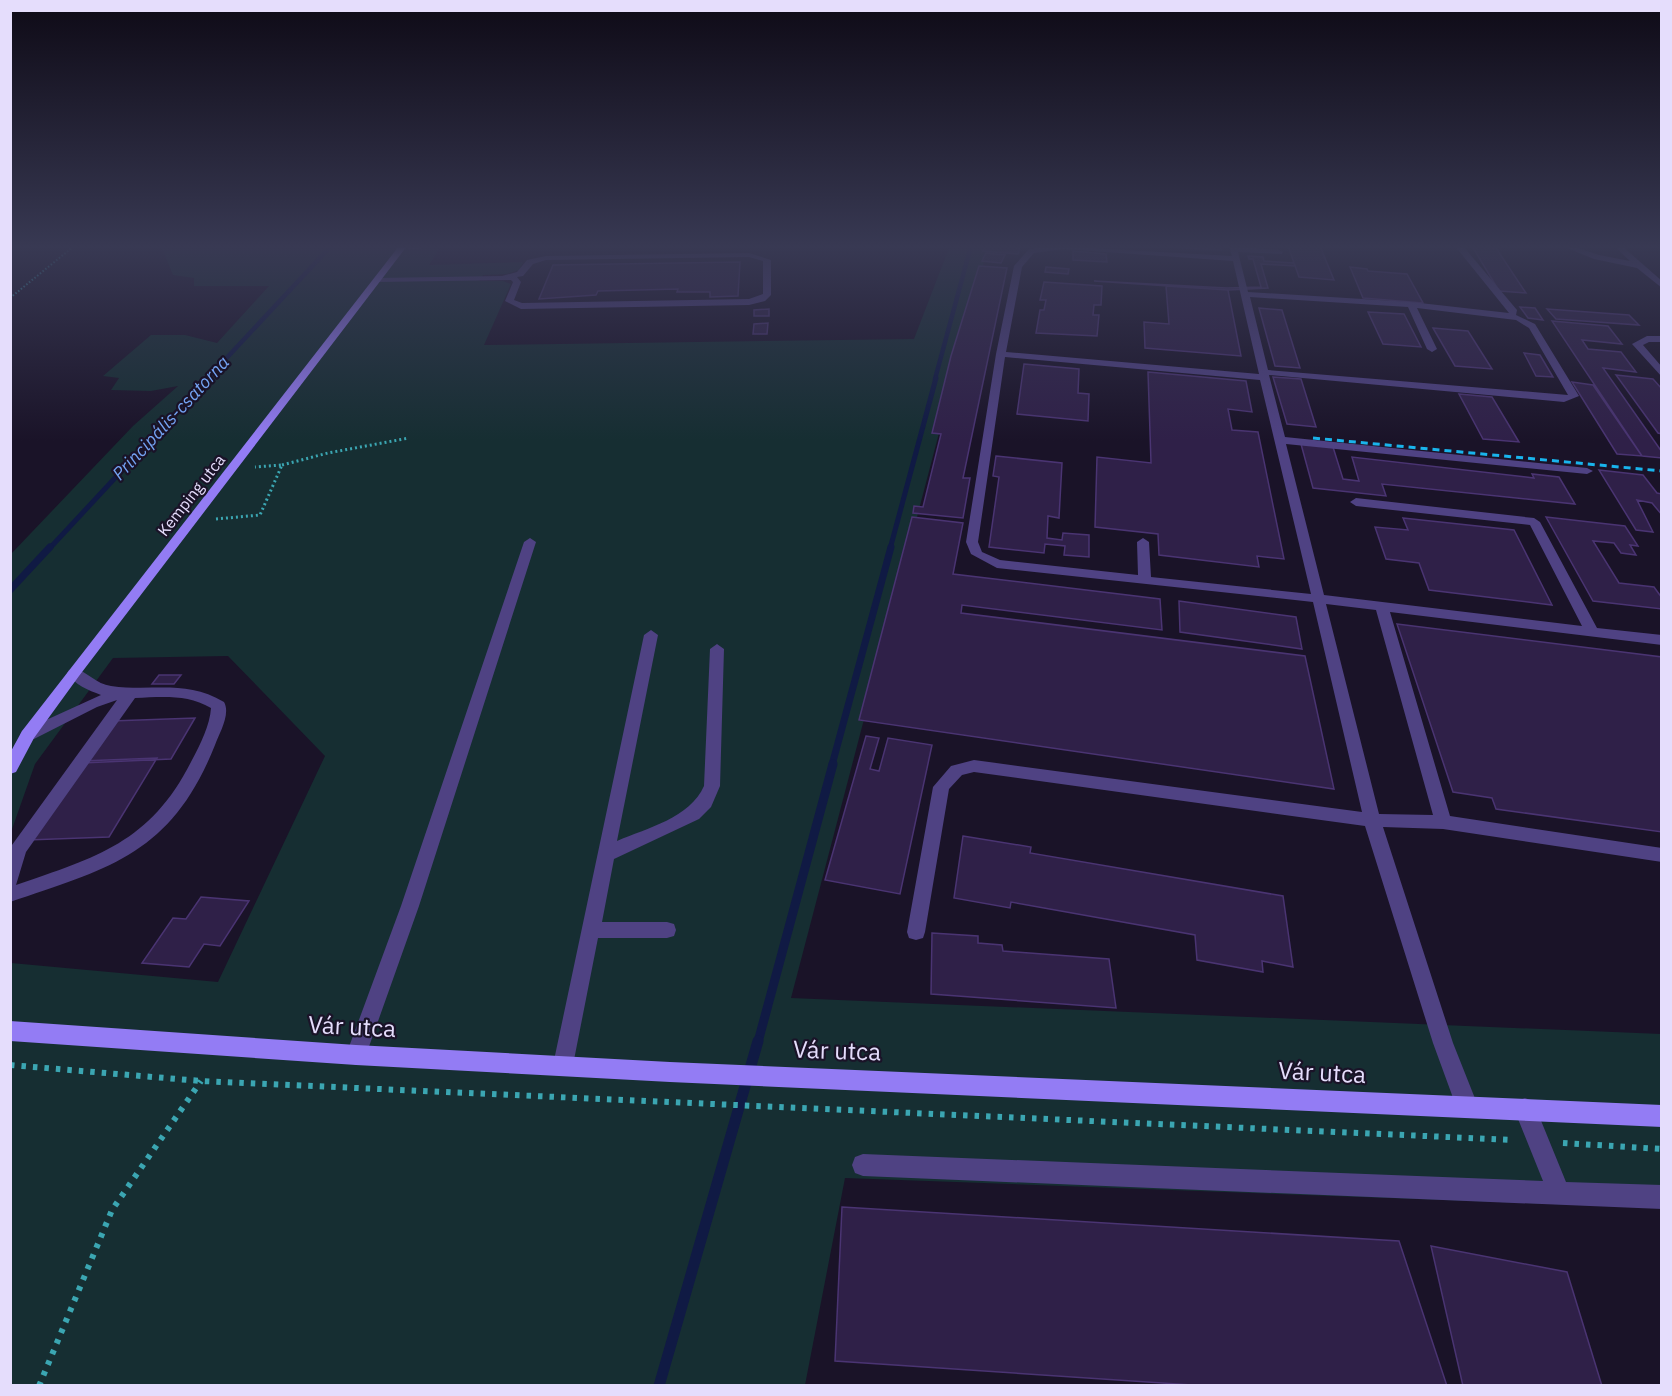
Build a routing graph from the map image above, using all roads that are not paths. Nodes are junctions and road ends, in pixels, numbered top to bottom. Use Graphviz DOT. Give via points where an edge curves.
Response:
graph roads {
  1 [pos="353,311"];
  2 [pos="1009,311"];
  3 [pos="1248,311"];
  4 [pos="1414,311"];
  5 [pos="1467,311"];
  6 [pos="1513,311"];
  7 [pos="1511,316"];
  8 [pos="1662,339"];
  9 [pos="1432,350"];
  10 [pos="1001,354"];
  11 [pos="1264,374"];
  12 [pos="1662,374"];
  13 [pos="1281,440"];
  14 [pos="1587,471"];
  15 [pos="1356,502"];
  16 [pos="530,542"];
  17 [pos="1143,542"];
  18 [pos="1145,580"];
  19 [pos="1320,599"];
  20 [pos="1382,607"];
  21 [pos="1592,632"];
  22 [pos="651,635"];
  23 [pos="1662,640"];
  24 [pos="717,649"];
  25 [pos="74,673"];
  26 [pos="126,692"];
  27 [pos="28,735"];
  28 [pos="10,768"];
  29 [pos="1372,820"];
  30 [pos="1443,822"];
  31 [pos="605,855"];
  32 [pos="1662,855"];
  33 [pos="10,880"];
  34 [pos="10,895"];
  35 [pos="591,930"];
  36 [pos="667,930"];
  37 [pos="916,932"];
  38 [pos="10,1031"];
  39 [pos="356,1055"];
  40 [pos="563,1065"];
  41 [pos="1467,1106"];
  42 [pos="1525,1109"];
  43 [pos="1662,1116"];
  44 [pos="863,1165"];
  45 [pos="1559,1193"];
  46 [pos="1662,1197"];
  1 -- 25 [label="main road, Kemping utca"];
  2 -- 10 [label="street"];
  3 -- 11 [label="street"];
  4 -- 9 [label="street"];
  5 -- 7 [label="street"];
  6 -- 7 [label="street"];
  7 -- 11 [label="street" via="1532,326 1574,396 1564,399"];
  8 -- 12 [label="street" via="1637,344"];
  10 -- 11 [label="street"];
  10 -- 18 [label="street" via="972,542 977,554 997,564"];
  11 -- 13 [label="street"];
  13 -- 14 [label="street"];
  13 -- 19 [label="street"];
  15 -- 21 [label="street" via="1534,522"];
  16 -- 39 [label="street" via="410,906"];
  17 -- 18 [label="street"];
  18 -- 19 [label="street"];
  19 -- 20 [label="street"];
  19 -- 29 [label="street"];
  20 -- 21 [label="street"];
  20 -- 30 [label="street"];
  21 -- 23 [label="street"];
  22 -- 31 [label="street"];
  24 -- 31 [label="street" via="712,786 705,802 693,814"];
  25 -- 26 [label="street" via="94,688"];
  25 -- 27 [label="main road, Kemping utca"];
  26 -- 27 [label="street" via="92,703"];
  26 -- 33 [label="street" via="18,850"];
  26 -- 34 [label="street" via="191,694 219,706 199,765 167,815 146,835 118,854"];
  27 -- 28 [label="main road, Kemping utca"];
  29 -- 30 [label="street"];
  29 -- 37 [label="street" via="983,766 964,768 950,775 941,787"];
  29 -- 41 [label="street"];
  30 -- 32 [label="street"];
  31 -- 35 [label="street"];
  35 -- 36 [label="street"];
  35 -- 40 [label="street"];
  38 -- 39 [label="main road, Vár utca"];
  39 -- 40 [label="main road, Vár utca"];
  40 -- 41 [label="main road, Vár utca"];
  41 -- 42 [label="main road, Vár utca"];
  42 -- 43 [label="main road, Vár utca"];
  42 -- 45 [label="street"];
  44 -- 45 [label="street"];
  45 -- 46 [label="street"];
}
